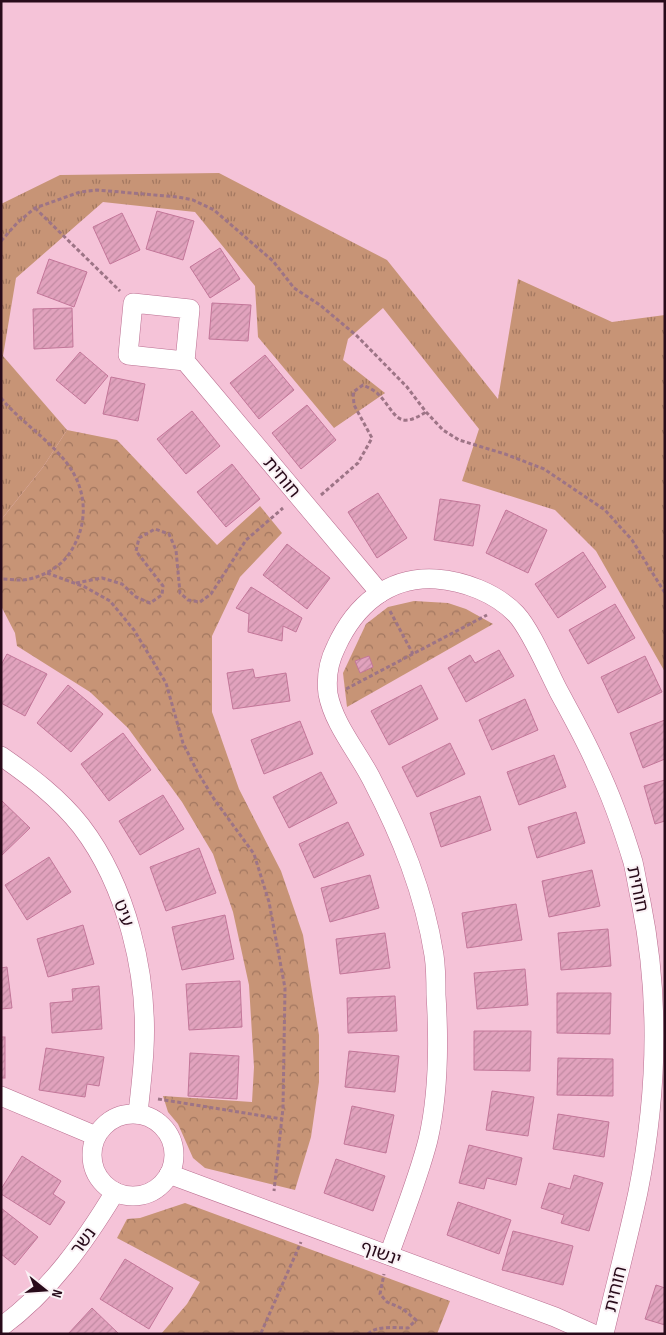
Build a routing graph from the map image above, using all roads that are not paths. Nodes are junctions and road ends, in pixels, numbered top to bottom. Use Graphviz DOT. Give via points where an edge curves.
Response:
graph roads {
  1 [pos="185,361"];
  2 [pos="380,593"];
  3 [pos="1,756"];
  4 [pos="1,1096"];
  5 [pos="139,1105"];
  6 [pos="96,1136"];
  7 [pos="169,1174"];
  8 [pos="115,1192"];
  9 [pos="389,1256"];
  10 [pos="1,1327"];
  11 [pos="593,1334"];
  12 [pos="604,1334"];
  1 -- 1 [label="street" via="190,309 133,303 128,355"];
  1 -- 2 [label="street, חוחית"];
  2 -- 9 [label="street, חוחית" via="354,617 337,642 329,664 328,691 333,711 370,775 406,852 425,910 434,958 438,1062 428,1140"];
  2 -- 12 [label="street, חוחית" via="416,578 445,580 470,586 494,597 517,615 597,764 634,866 650,962 654,1010 649,1119 638,1189"];
  3 -- 5 [label="street, עיט" via="46,790 81,826 100,854 113,882 134,942 140,981 144,1048"];
  4 -- 6 [label="street"];
  5 -- 6 [label="street" via="110,1120"];
  5 -- 7 [label="street" via="171,1139 174,1153"];
  6 -- 8 [label="street" via="91,1151 92,1166 98,1179"];
  7 -- 8 [label="street" via="164,1183 152,1192 138,1197"];
  7 -- 9 [label="street, ינשוף"];
  8 -- 10 [label="street, נשר" via="92,1230 50,1284"];
  9 -- 11 [label="street, ינשוף"];
}
